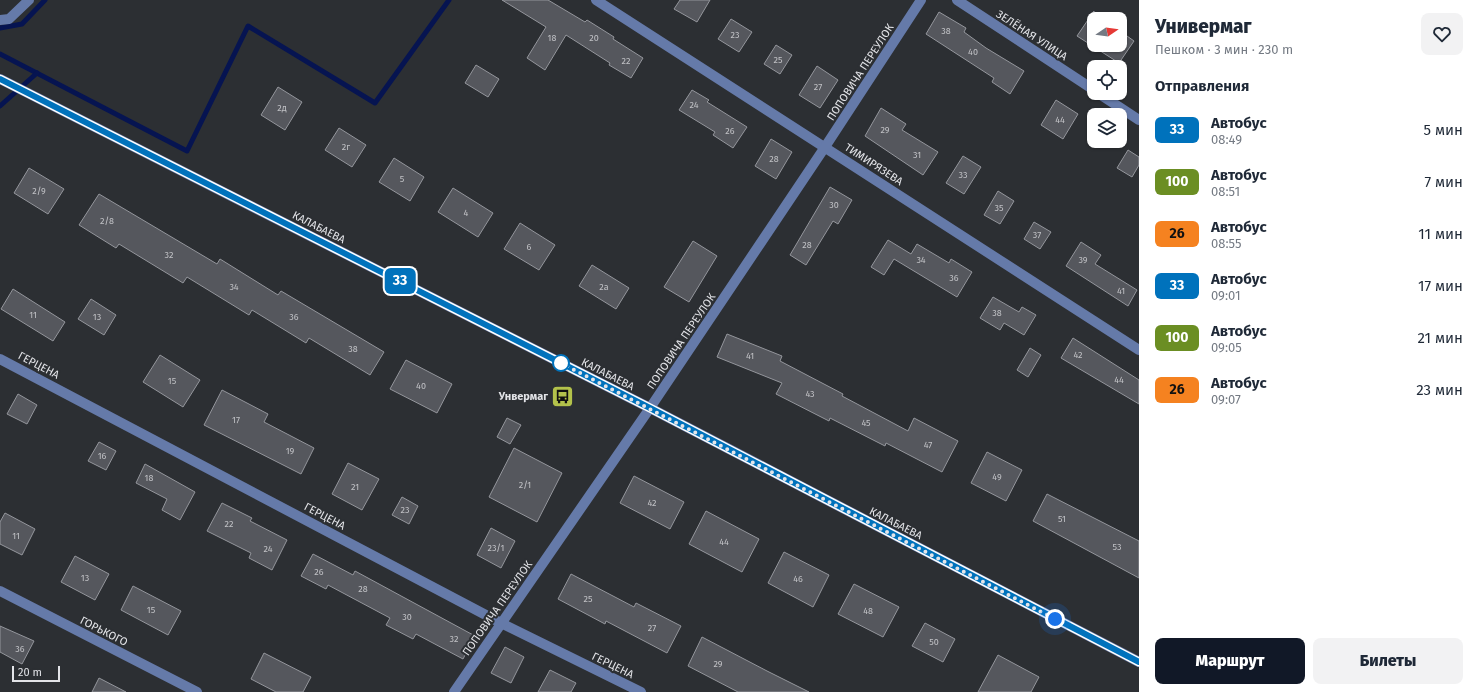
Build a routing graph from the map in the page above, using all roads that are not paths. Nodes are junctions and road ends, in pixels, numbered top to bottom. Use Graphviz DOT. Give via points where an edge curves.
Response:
graph roads {
  1 [pos="29,0"];
  2 [pos="596,0"];
  3 [pos="921,0"];
  4 [pos="957,0"];
  5 [pos="0,20"];
  6 [pos="0,79"];
  7 [pos="1087,85"];
  8 [pos="1109,100"];
  9 [pos="1139,120"];
  10 [pos="825,147"];
  11 [pos="1139,350"];
  12 [pos="0,359"];
  13 [pos="650,408"];
  14 [pos="0,591"];
  15 [pos="501,623"];
  16 [pos="1139,662"];
  17 [pos="197,692"];
  18 [pos="454,692"];
  19 [pos="641,692"];
  1 -- 5 [label="street" via="9,19"];
  2 -- 10 [label="street, ТИМИРЯЗЕВА"];
  3 -- 10 [label="street, ПОПОВИЧА ПЕРЕУЛОК"];
  4 -- 7 [label="street, ЗЕЛЁНАЯ УЛИЦА"];
  6 -- 13 [label="street, КАЛАБАЕВА"];
  8 -- 9 [label="street"];
  10 -- 11 [label="street, ТИМИРЯЗЕВА"];
  10 -- 13 [label="street, ПОПОВИЧА ПЕРЕУЛОК"];
  12 -- 15 [label="street, ГЕРЦЕНА"];
  13 -- 15 [label="street, ПОПОВИЧА ПЕРЕУЛОК"];
  13 -- 16 [label="street, КАЛАБАЕВА"];
  14 -- 17 [label="street, ГОРЬКОГО"];
  15 -- 18 [label="street, ПОПОВИЧА ПЕРЕУЛОК"];
  15 -- 19 [label="street, ГЕРЦЕНА"];
}
